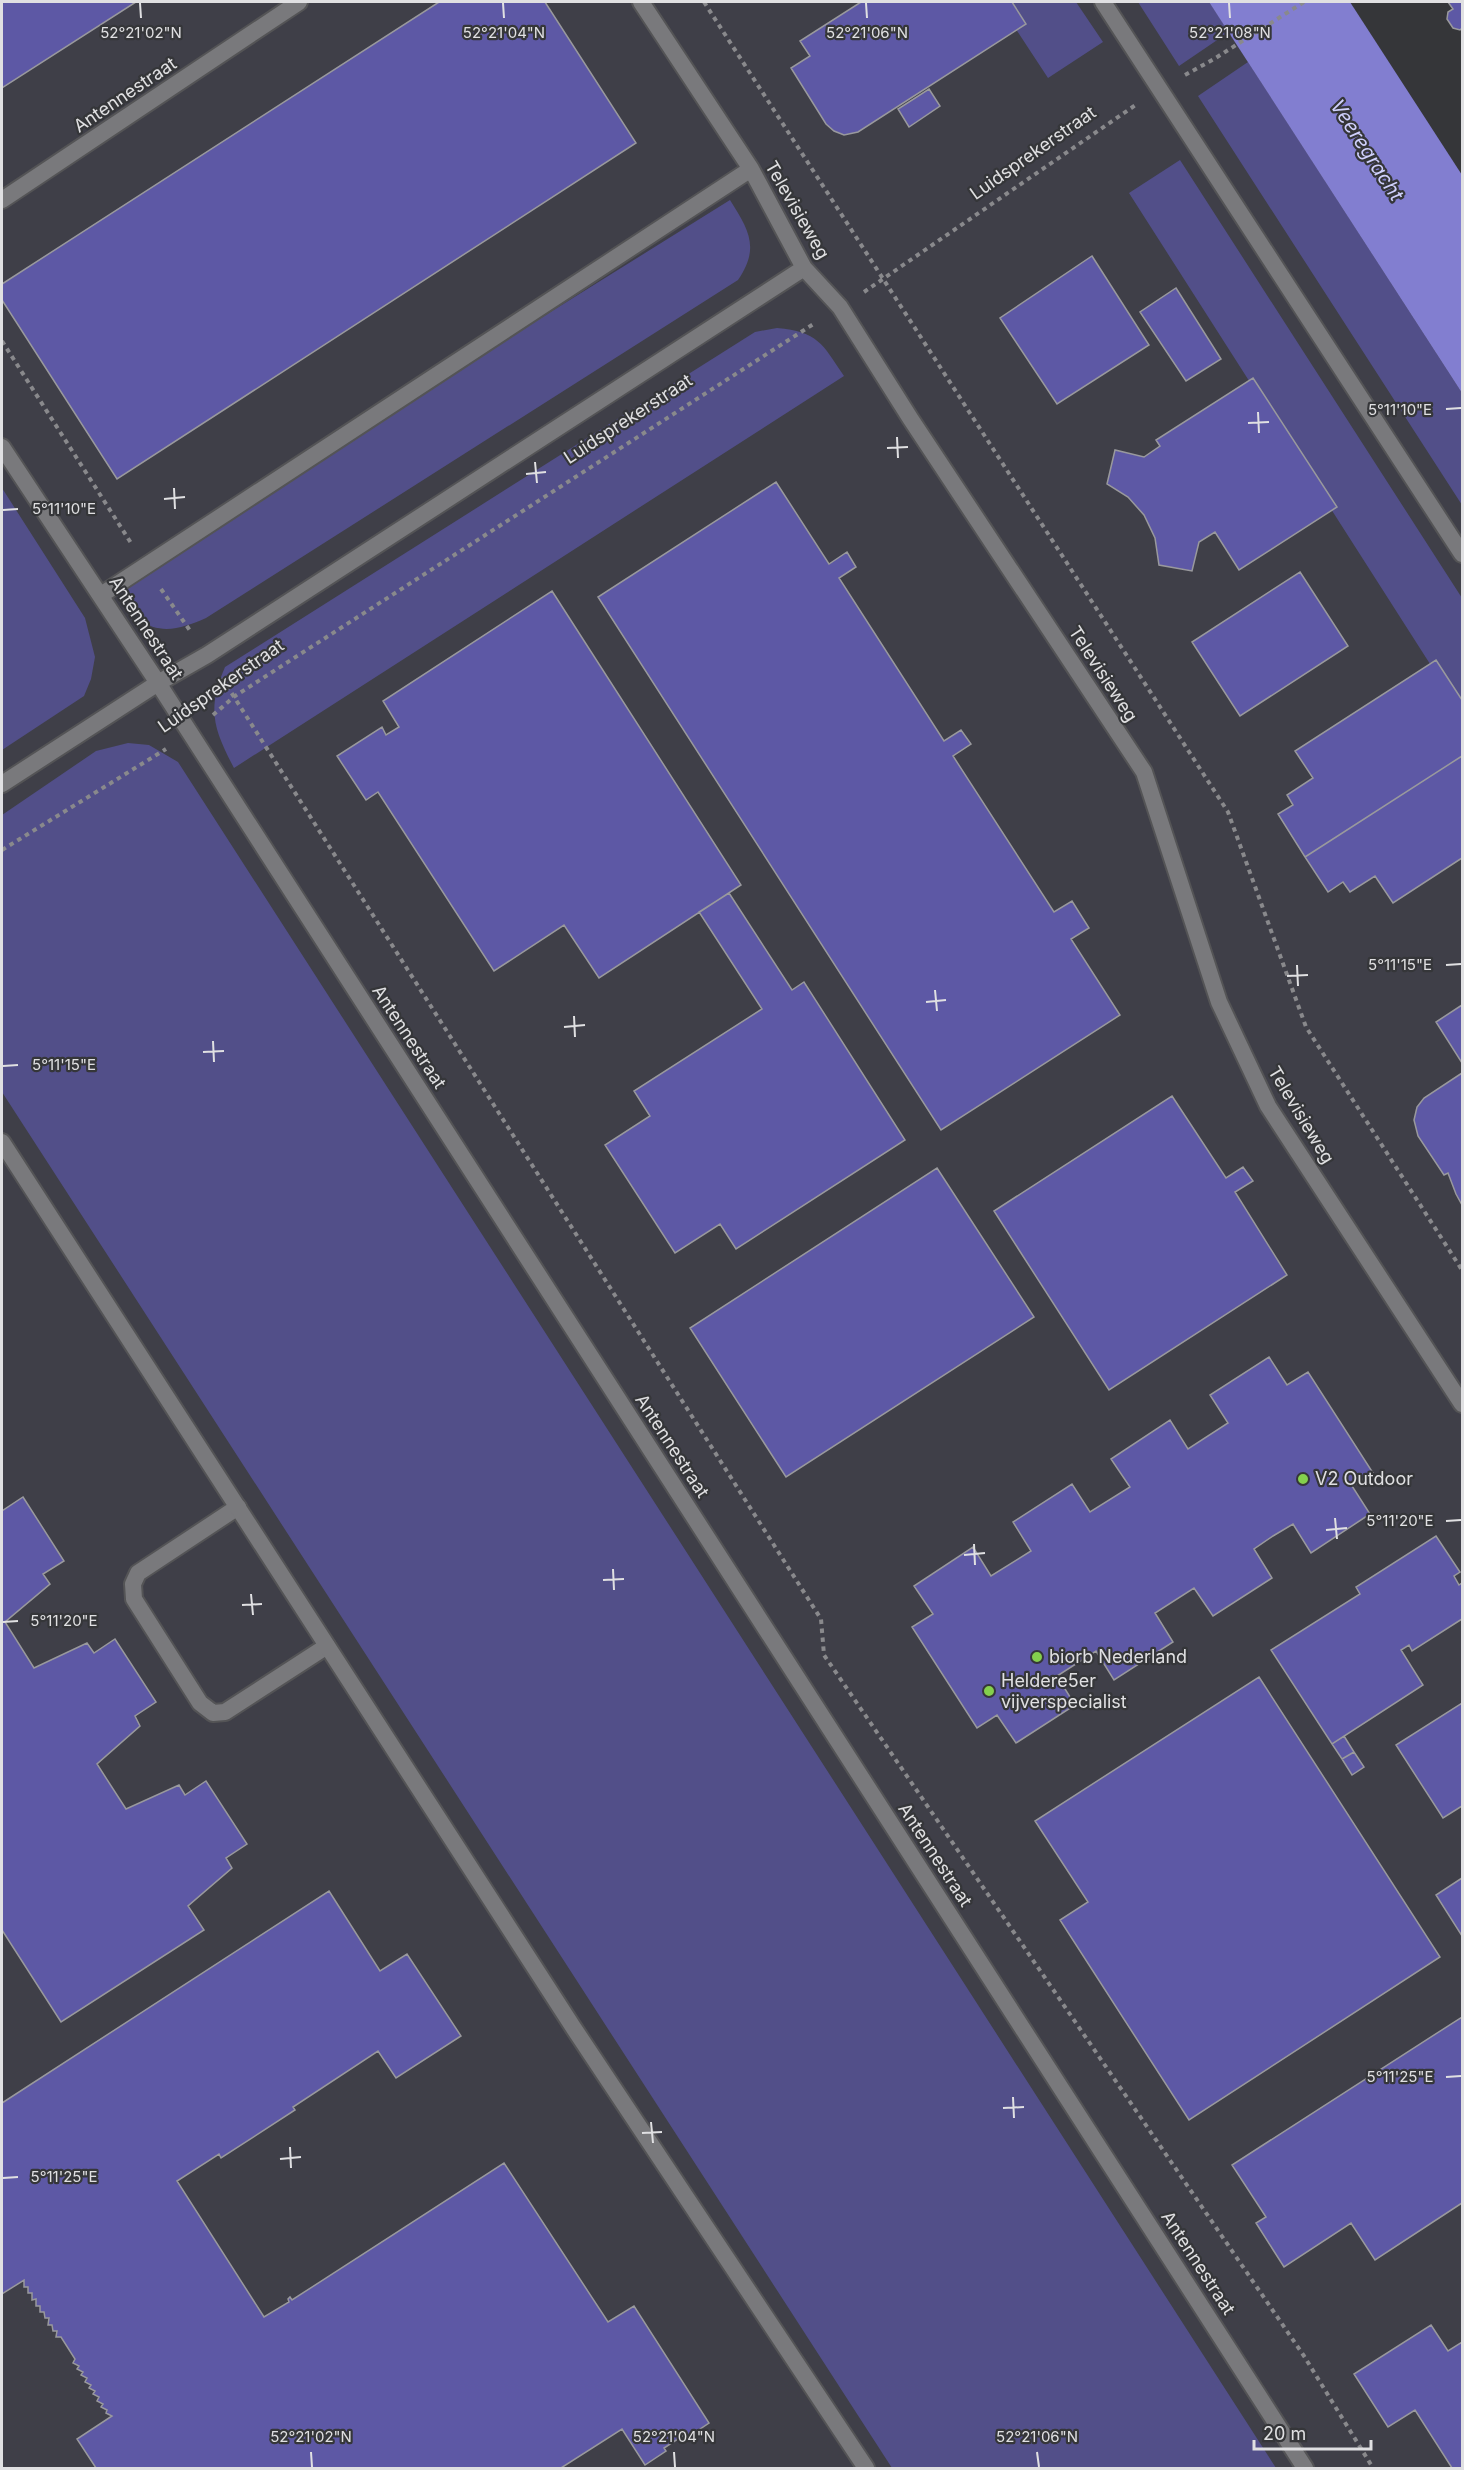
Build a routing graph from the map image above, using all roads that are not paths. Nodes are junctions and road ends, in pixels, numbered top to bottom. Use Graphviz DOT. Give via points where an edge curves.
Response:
graph roads {
  1 [pos="299,2"];
  2 [pos="641,2"];
  3 [pos="1102,2"];
  4 [pos="751,169"];
  5 [pos="2,200"];
  6 [pos="804,268"];
  7 [pos="2,447"];
  8 [pos="1462,554"];
  9 [pos="101,595"];
  10 [pos="158,683"];
  11 [pos="2,784"];
  12 [pos="2,1142"];
  13 [pos="1462,1404"];
  14 [pos="238,1507"];
  15 [pos="327,1646"];
  16 [pos="866,2469"];
  17 [pos="1305,2469"];
  1 -- 5 [label="street, Antennestraat"];
  2 -- 4 [label="street, Televisieweg"];
  3 -- 8 [label="street"];
  4 -- 6 [label="street, Televisieweg"];
  4 -- 9 [label="street"];
  6 -- 10 [label="street, Luidsprekerstraat"];
  6 -- 13 [label="street, Televisieweg" via="840,307 1144,772 1219,1002 1268,1106"];
  7 -- 9 [label="street, Antennestraat"];
  9 -- 10 [label="street, Antennestraat"];
  10 -- 11 [label="street, Luidsprekerstraat"];
  10 -- 17 [label="street, Antennestraat"];
  12 -- 14 [label="street"];
  14 -- 15 [label="street"];
  14 -- 15 [label="street" via="138,1574 133,1584 134,1599 200,1703 213,1713 225,1712"];
  15 -- 16 [label="street"];
}
